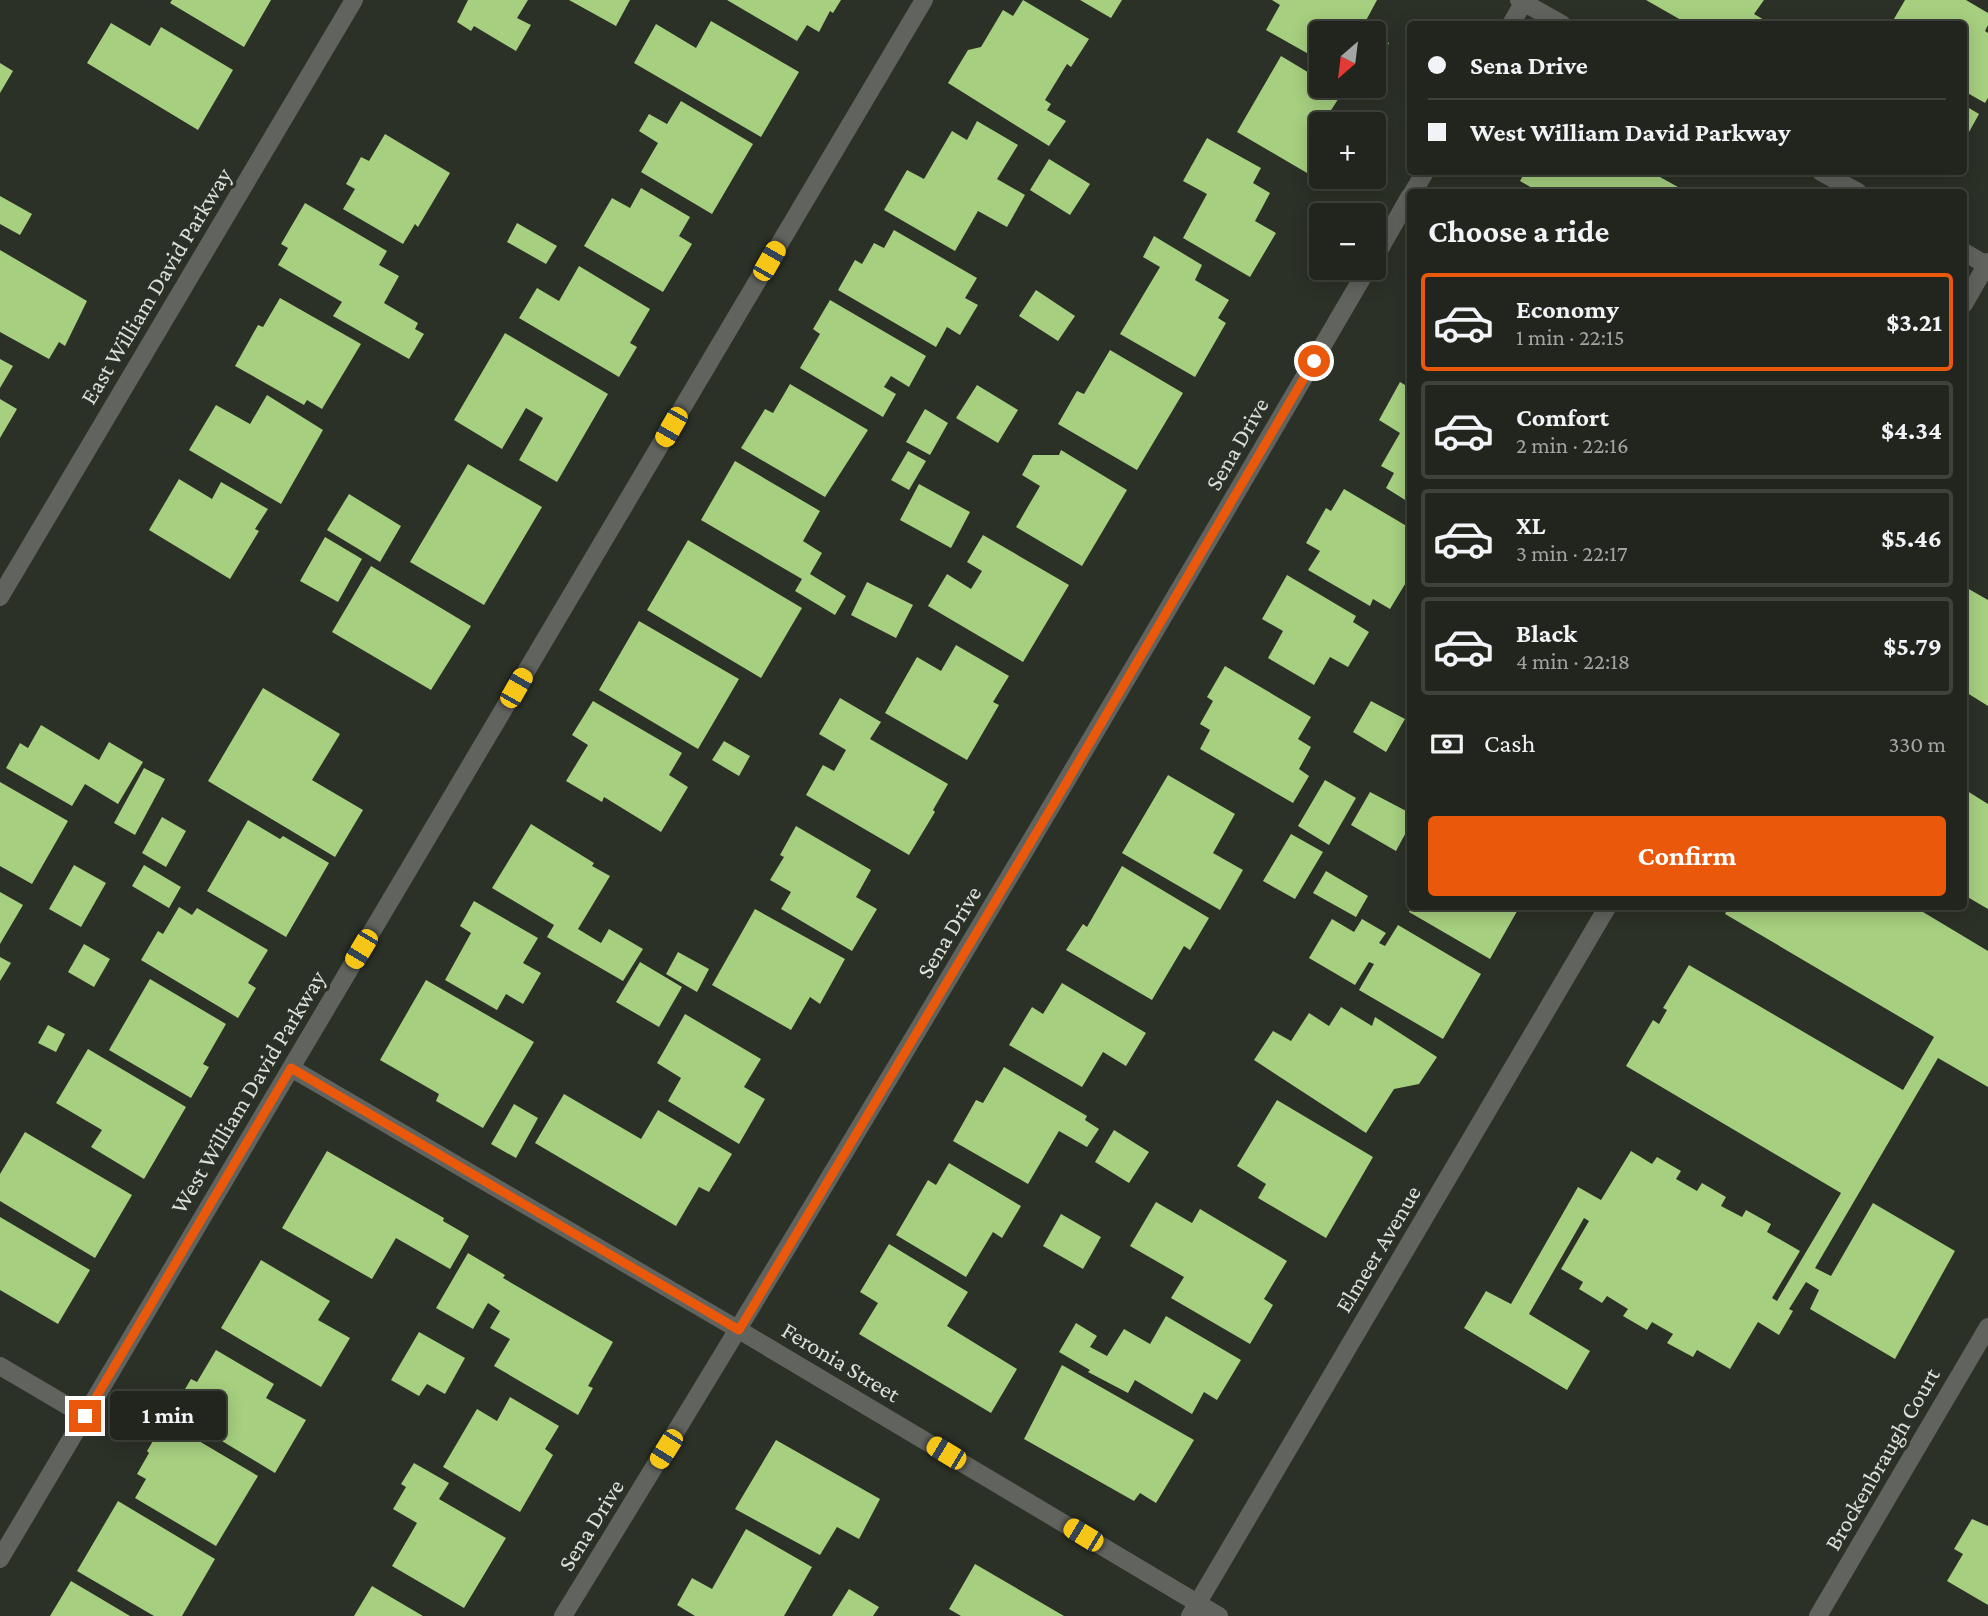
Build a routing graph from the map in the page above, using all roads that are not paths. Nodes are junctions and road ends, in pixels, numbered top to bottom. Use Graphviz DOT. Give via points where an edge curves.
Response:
graph roads {
  1 [pos="354,0"];
  2 [pos="924,0"];
  3 [pos="1522,1"];
  4 [pos="1512,21"];
  5 [pos="1557,21"];
  6 [pos="1827,175"];
  7 [pos="1852,189"];
  8 [pos="1407,201"];
  9 [pos="1386,238"];
  10 [pos="1967,254"];
  11 [pos="1987,264"];
  12 [pos="1361,280"];
  13 [pos="1967,299"];
  14 [pos="0,597"];
  15 [pos="1606,910"];
  16 [pos="291,1068"];
  17 [pos="1988,1327"];
  18 [pos="739,1330"];
  19 [pos="0,1366"];
  20 [pos="85,1416"];
  21 [pos="0,1559"];
  22 [pos="1194,1610"];
  23 [pos="563,1616"];
  24 [pos="1219,1616"];
  25 [pos="1818,1616"];
  1 -- 14 [label="street, East William David Parkway"];
  2 -- 16 [label="street, West William David Parkway"];
  3 -- 4 [label="street"];
  3 -- 5 [label="street"];
  6 -- 7 [label="street"];
  8 -- 9 [label="street"];
  10 -- 11 [label="street"];
  11 -- 13 [label="street"];
  12 -- 18 [label="street, Sena Drive"];
  15 -- 22 [label="street, Elmeer Avenue"];
  16 -- 18 [label="street, Feronia Street"];
  16 -- 20 [label="street, West William David Parkway"];
  17 -- 25 [label="street, Brockenbraugh Court"];
  18 -- 22 [label="street, Feronia Street"];
  18 -- 23 [label="street, Sena Drive"];
  19 -- 20 [label="street"];
  20 -- 21 [label="street, West William David Parkway"];
  22 -- 24 [label="street, Feronia Street"];
}
